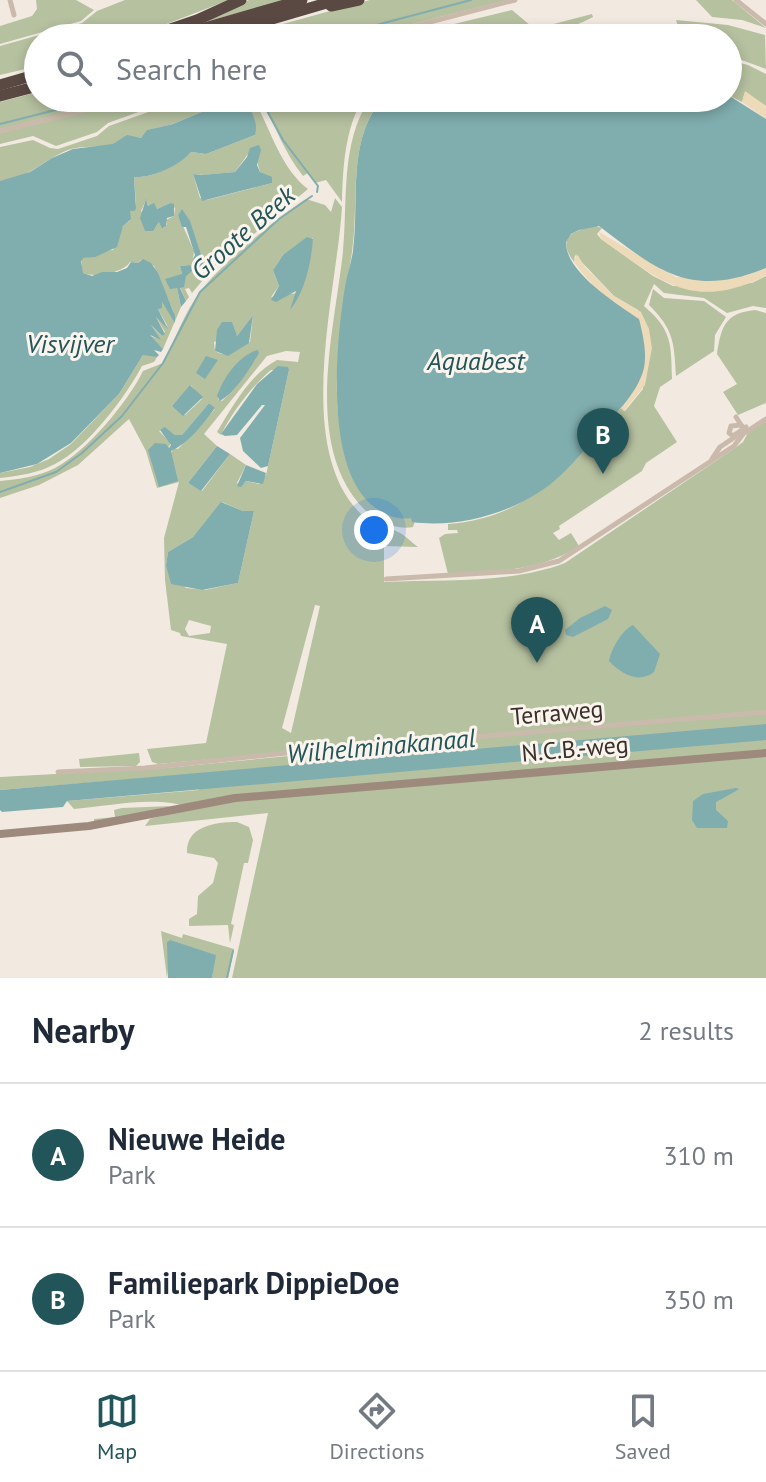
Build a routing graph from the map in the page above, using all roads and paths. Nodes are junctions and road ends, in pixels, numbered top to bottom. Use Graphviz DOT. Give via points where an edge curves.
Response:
graph roads {
  1 [pos="10,0"];
  2 [pos="241,0"];
  3 [pos="302,0"];
  4 [pos="337,0"];
  5 [pos="359,0"];
  6 [pos="515,0"];
  7 [pos="736,0"];
  8 [pos="14,15"];
  9 [pos="280,17"];
  10 [pos="185,24"];
  11 [pos="219,24"];
  12 [pos="256,24"];
  13 [pos="422,24"];
  14 [pos="766,24"];
  15 [pos="24,78"];
  16 [pos="0,85"];
  17 [pos="24,90"];
  18 [pos="0,96"];
  19 [pos="77,112"];
  20 [pos="0,131"];
  21 [pos="736,417"];
  22 [pos="766,417"];
  23 [pos="740,432"];
  24 [pos="712,460"];
  25 [pos="386,579"];
  26 [pos="766,712"];
  27 [pos="766,753"];
  28 [pos="58,772"];
  29 [pos="0,834"];
  1 -- 8 [label="street"];
  2 -- 10 [label="highway"];
  3 -- 11 [label="highway"];
  4 -- 9 [label="highway"];
  5 -- 9 [label="highway"];
  6 -- 13 [label="street"];
  7 -- 14 [label="street"];
  9 -- 12 [label="highway"];
  15 -- 16 [label="highway"];
  17 -- 18 [label="highway"];
  19 -- 20 [label="street"];
  21 -- 23 [label="street"];
  22 -- 23 [label="street"];
  23 -- 24 [label="street"];
  23 -- 24 [label="street" via="734,446"];
  24 -- 25 [label="street" via="559,561 500,573"];
  26 -- 28 [label="street, Terraweg"];
  27 -- 29 [label="street, N.C.B.-weg" via="258,796 89,826"];
}
